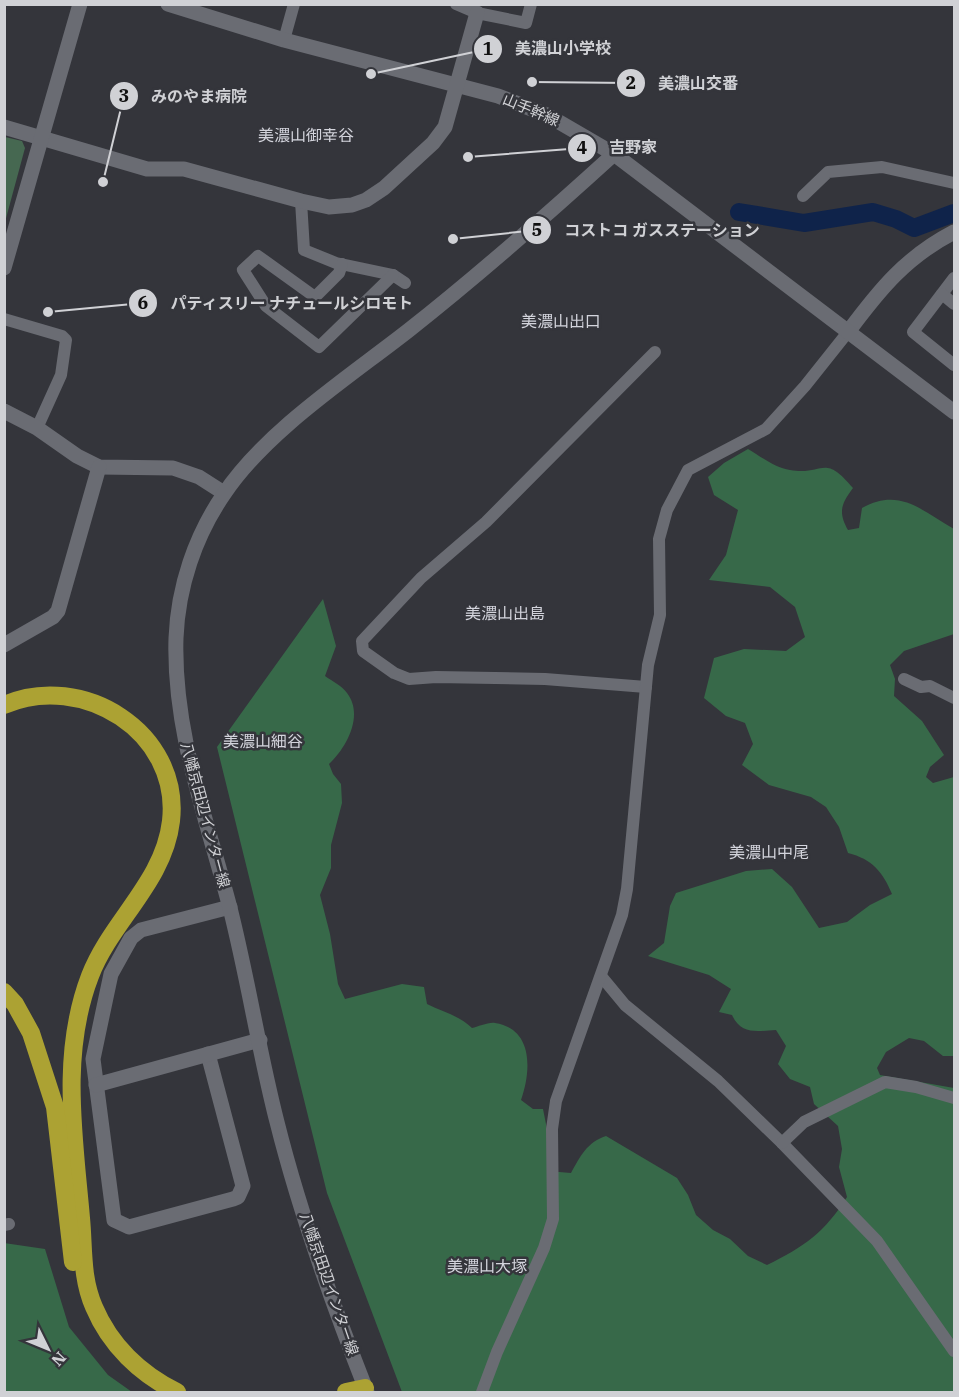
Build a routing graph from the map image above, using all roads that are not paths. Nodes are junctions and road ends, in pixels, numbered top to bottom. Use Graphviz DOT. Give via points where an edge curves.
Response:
graph roads {
  1 [pos="80,4"];
  2 [pos="168,4"];
  3 [pos="294,4"];
  4 [pos="456,4"];
  5 [pos="531,4"];
  6 [pos="477,13"];
  7 [pos="284,40"];
  8 [pos="459,84"];
  9 [pos="4,127"];
  10 [pos="43,138"];
  11 [pos="614,154"];
  12 [pos="954,183"];
  13 [pos="803,196"];
  14 [pos="301,201"];
  15 [pos="952,238"];
  16 [pos="342,264"];
  17 [pos="4,268"];
  18 [pos="393,275"];
  19 [pos="954,278"];
  20 [pos="405,283"];
  21 [pos="942,294"];
  22 [pos="954,304"];
  23 [pos="4,320"];
  24 [pos="848,332"];
  25 [pos="655,352"];
  26 [pos="954,364"];
  27 [pos="4,411"];
  28 [pos="954,412"];
  29 [pos="38,428"];
  30 [pos="99,467"];
  31 [pos="224,493"];
  32 [pos="4,645"];
  33 [pos="903,679"];
  34 [pos="646,687"];
  35 [pos="954,698"];
  36 [pos="4,705"];
  37 [pos="230,907"];
  38 [pos="601,976"];
  39 [pos="4,992"];
  40 [pos="260,1040"];
  41 [pos="208,1054"];
  42 [pos="96,1084"];
  43 [pos="954,1098"];
  44 [pos="783,1143"];
  45 [pos="954,1351"];
  46 [pos="362,1391"];
  47 [pos="157,1392"];
  48 [pos="177,1392"];
  49 [pos="345,1392"];
  50 [pos="482,1392"];
  1 -- 10 [label="street"];
  2 -- 7 [label="street, 山手幹線"];
  3 -- 7 [label="street"];
  4 -- 6 [label="street"];
  5 -- 6 [label="street" via="526,23"];
  6 -- 8 [label="street"];
  7 -- 8 [label="street, 山手幹線"];
  8 -- 11 [label="street, 山手幹線" via="547,115"];
  8 -- 14 [label="street" via="445,127 384,188 352,204 329,207"];
  9 -- 10 [label="street"];
  10 -- 14 [label="street" via="147,169 184,169"];
  10 -- 17 [label="street"];
  11 -- 24 [label="street, 山手幹線"];
  11 -- 31 [label="street, 八幡京田辺インター線" via="446,301 279,433"];
  12 -- 13 [label="street" via="882,167 828,172"];
  14 -- 16 [label="street" via="304,250"];
  15 -- 24 [label="street" via="913,258 891,276"];
  16 -- 18 [label="street"];
  16 -- 18 [label="street" via="339,273 315,297 258,256 243,270 266,306 320,347"];
  18 -- 20 [label="street"];
  19 -- 21 [label="street"];
  21 -- 22 [label="street"];
  21 -- 26 [label="street" via="913,332"];
  23 -- 29 [label="street" via="66,340 61,375"];
  24 -- 28 [label="street, 山手幹線"];
  24 -- 34 [label="street" via="766,429 688,470 682,479 659,539 660,615"];
  25 -- 34 [label="street" via="486,522 421,578 362,641 363,651 409,680 545,679"];
  27 -- 29 [label="street"];
  29 -- 30 [label="street"];
  30 -- 31 [label="street" via="173,468 199,477"];
  30 -- 32 [label="street" via="58,611"];
  31 -- 37 [label="street, 八幡京田辺インター線" via="198,540 179,606 176,651 179,708 196,789"];
  33 -- 35 [label="street"];
  34 -- 38 [label="street" via="627,889"];
  36 -- 48 [label="highway" via="44,693 69,695 110,709 146,739 167,779 171,820 157,867 91,974 75,1030 71,1114 82,1260 93,1305 130,1360"];
  37 -- 40 [label="street, 八幡京田辺インター線"];
  37 -- 42 [label="street" via="154,926 130,938 111,974 93,1059"];
  38 -- 44 [label="street" via="625,1005 718,1081"];
  38 -- 50 [label="street" via="556,1101 552,1129 553,1219"];
  39 -- 47 [label="highway" via="31,1033 55,1107 73,1262 86,1310 124,1367"];
  40 -- 41 [label="street"];
  40 -- 46 [label="street, 八幡京田辺インター線" via="277,1124"];
  41 -- 42 [label="street"];
  41 -- 42 [label="street" via="243,1186 238,1197 221,1203 129,1227 118,1224 114,1220"];
  43 -- 44 [label="street" via="885,1082 804,1122"];
  44 -- 45 [label="street" via="878,1241"];
  46 -- 49 [label="highway"];
}
